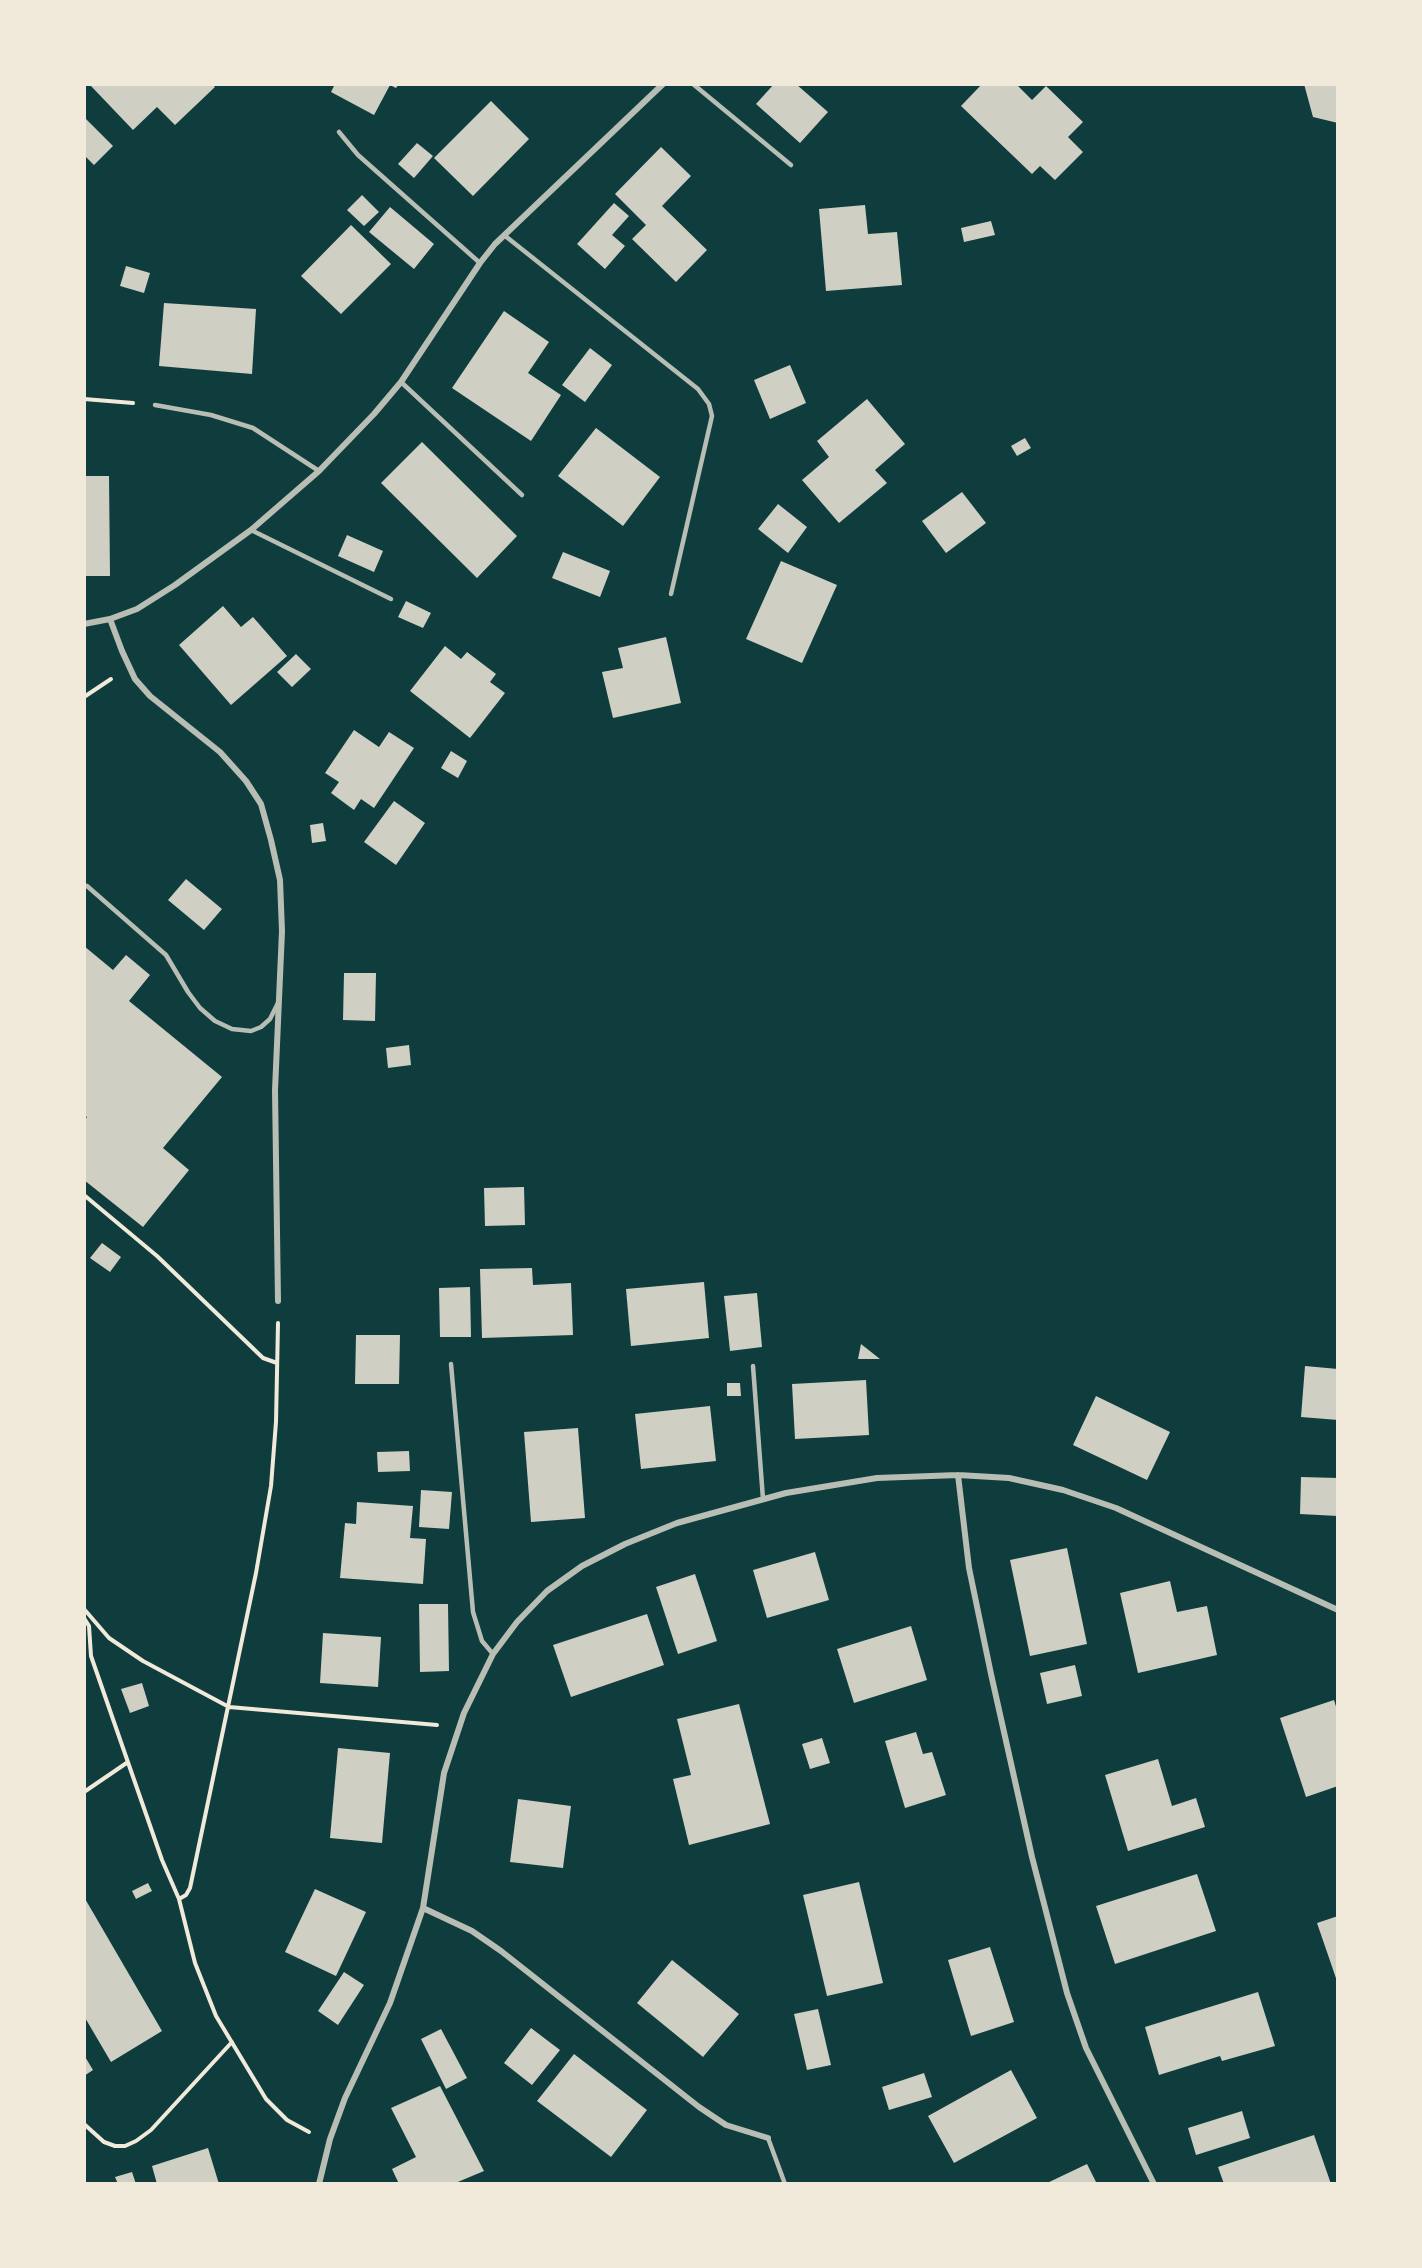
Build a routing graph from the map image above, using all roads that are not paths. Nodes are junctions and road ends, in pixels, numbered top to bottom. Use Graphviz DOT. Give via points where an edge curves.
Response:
graph roads {
  1 [pos="663,84"];
  2 [pos="693,84"];
  3 [pos="339,132"];
  4 [pos="791,165"];
  5 [pos="504,236"];
  6 [pos="480,263"];
  7 [pos="401,382"];
  8 [pos="155,405"];
  9 [pos="319,471"];
  10 [pos="522,495"];
  11 [pos="251,530"];
  12 [pos="671,594"];
  13 [pos="391,599"];
  14 [pos="110,619"];
  15 [pos="84,624"];
  16 [pos="87,886"];
  17 [pos="279,1001"];
  18 [pos="278,1301"];
  19 [pos="451,1364"];
  20 [pos="753,1366"];
  21 [pos="958,1475"];
  22 [pos="763,1499"];
  23 [pos="1338,1610"];
  24 [pos="493,1654"];
  25 [pos="423,1908"];
  26 [pos="768,2138"];
  27 [pos="319,2184"];
  28 [pos="785,2184"];
  29 [pos="1154,2184"];
  1 -- 5 [label="street"];
  2 -- 4 [label="lane"];
  3 -- 6 [label="lane" via="358,155"];
  5 -- 6 [label="street"];
  5 -- 12 [label="lane" via="698,389 709,404 712,416"];
  6 -- 7 [label="street"];
  7 -- 9 [label="street"];
  7 -- 10 [label="lane"];
  8 -- 9 [label="lane" via="211,415 253,428"];
  9 -- 11 [label="street"];
  11 -- 13 [label="lane"];
  11 -- 14 [label="street" via="176,585 137,609"];
  14 -- 15 [label="street"];
  14 -- 17 [label="street" via="135,679 150,696 220,752 261,804 279,880"];
  16 -- 17 [label="lane" via="166,955 188,992 215,1022 251,1031 270,1019"];
  17 -- 18 [label="street" via="275,1090"];
  19 -- 24 [label="lane" via="473,1612 482,1641"];
  20 -- 22 [label="lane"];
  21 -- 22 [label="street" via="877,1478"];
  21 -- 23 [label="street" via="1009,1478 1063,1490 1116,1508"];
  21 -- 29 [label="street" via="969,1568 991,1674 1067,1994 1086,2048"];
  22 -- 24 [label="street" via="676,1523 582,1566 547,1591"];
  24 -- 25 [label="street" via="464,1713 444,1773"];
  25 -- 26 [label="street" via="472,1931 501,1951 726,2125"];
  25 -- 27 [label="street" via="390,2003 345,2098"];
  26 -- 28 [label="lane"];
}
